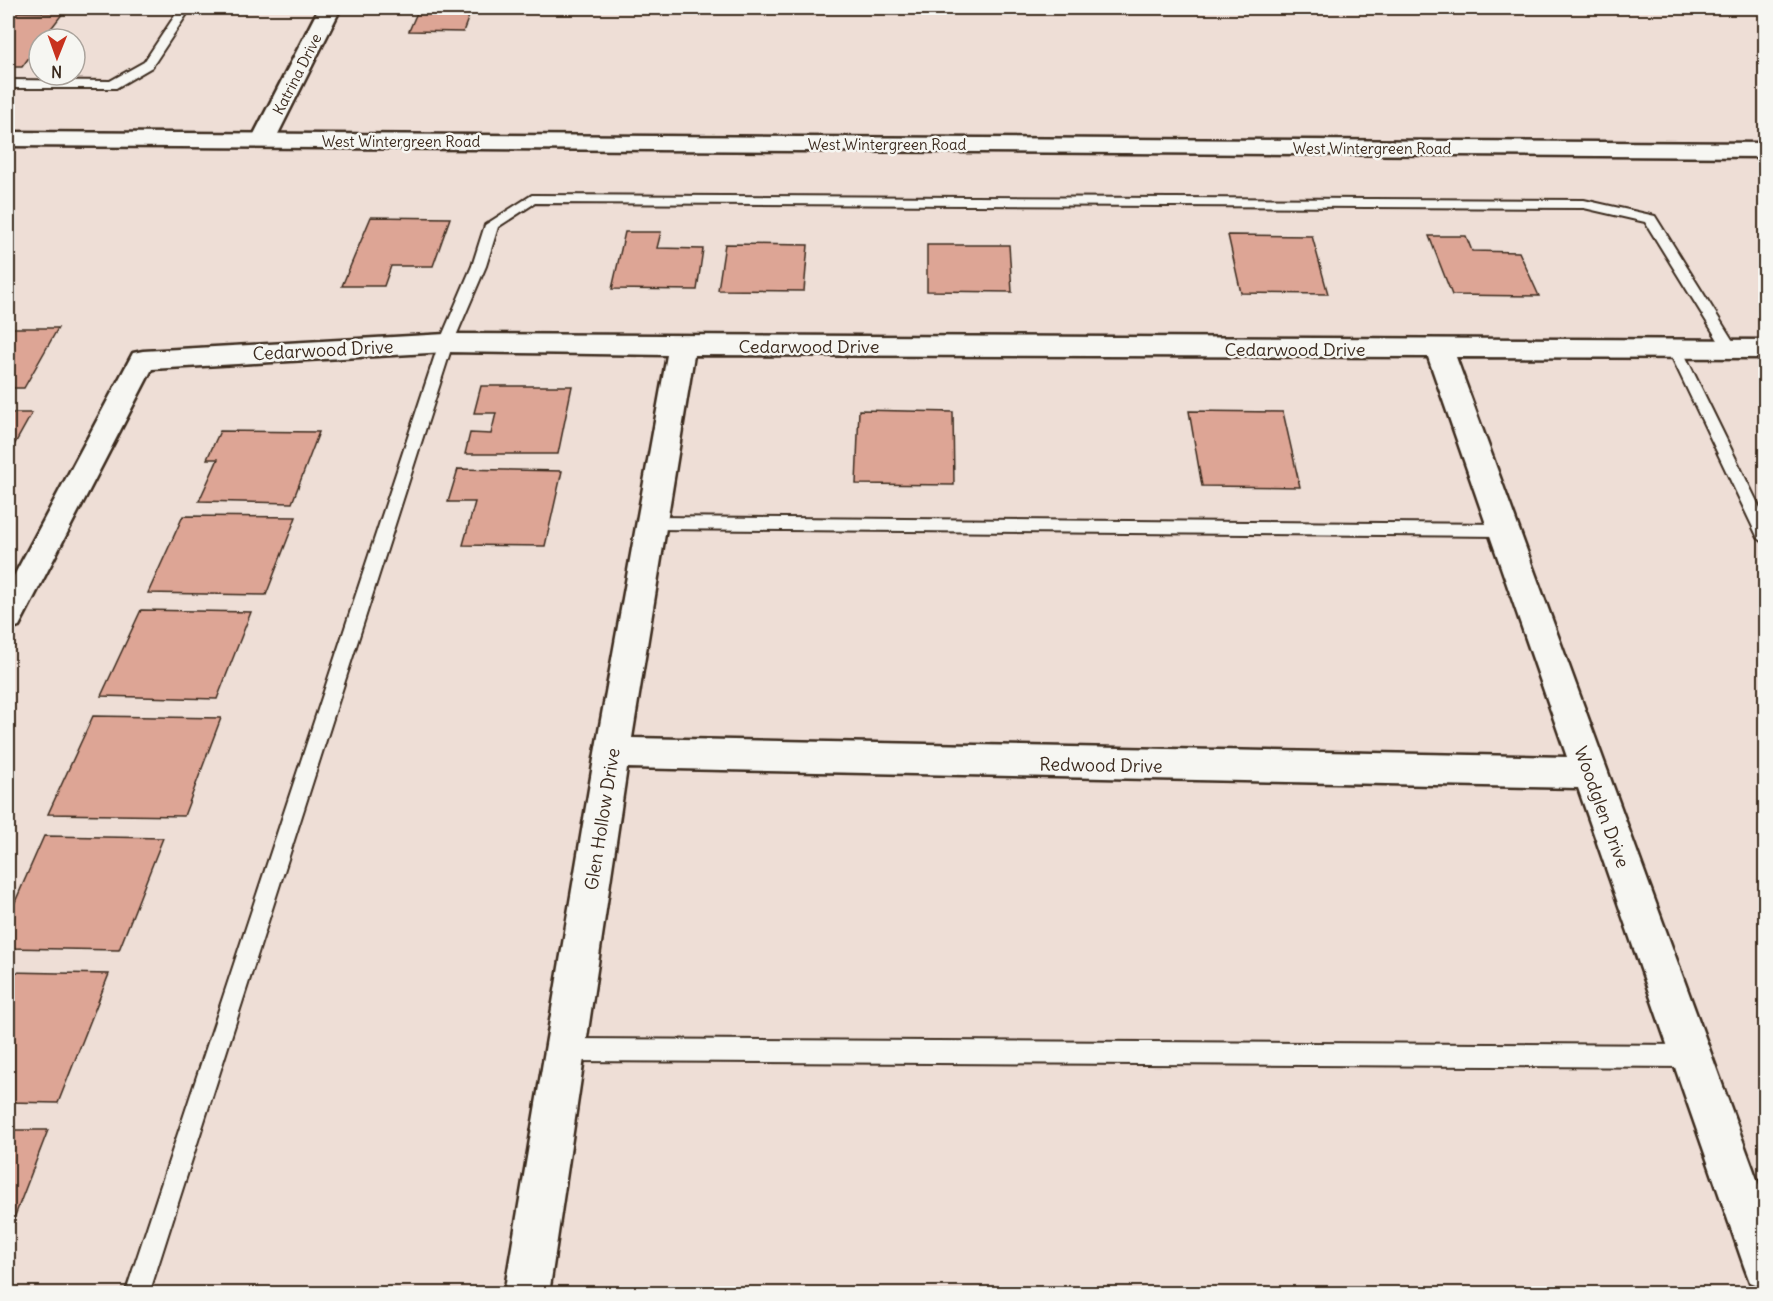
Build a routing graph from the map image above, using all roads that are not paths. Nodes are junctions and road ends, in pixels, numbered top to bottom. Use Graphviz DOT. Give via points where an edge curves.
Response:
graph roads {
  1 [pos="185,8"];
  2 [pos="330,8"];
  3 [pos="8,84"];
  4 [pos="8,139"];
  5 [pos="263,140"];
  6 [pos="1766,150"];
  7 [pos="446,343"];
  8 [pos="682,346"];
  9 [pos="1439,349"];
  10 [pos="1675,349"];
  11 [pos="1731,349"];
  12 [pos="1766,349"];
  13 [pos="652,523"];
  14 [pos="1503,530"];
  15 [pos="1766,538"];
  16 [pos="8,617"];
  17 [pos="612,753"];
  18 [pos="1590,773"];
  19 [pos="564,1050"];
  20 [pos="1691,1056"];
  21 [pos="1766,1266"];
  22 [pos="137,1293"];
  23 [pos="526,1293"];
  1 -- 3 [label="lane" via="148,64 112,85"];
  2 -- 5 [label="street, Katrina Drive"];
  4 -- 5 [label="street, West Wintergreen Road"];
  5 -- 6 [label="street, West Wintergreen Road"];
  7 -- 8 [label="street, Cedarwood Drive"];
  7 -- 11 [label="lane" via="492,225 532,199 1584,204 1650,219"];
  7 -- 16 [label="street, Cedarwood Drive" via="143,360"];
  7 -- 22 [label="lane"];
  8 -- 9 [label="street, Cedarwood Drive"];
  8 -- 13 [label="street, Glen Hollow Drive"];
  9 -- 10 [label="street, Cedarwood Drive"];
  9 -- 14 [label="street, Woodglen Drive"];
  10 -- 11 [label="street, Cedarwood Drive"];
  10 -- 15 [label="lane"];
  11 -- 12 [label="street, Cedarwood Drive"];
  13 -- 14 [label="lane"];
  13 -- 17 [label="street, Glen Hollow Drive"];
  14 -- 18 [label="street, Woodglen Drive"];
  17 -- 18 [label="street, Redwood Drive"];
  17 -- 19 [label="street, Glen Hollow Drive"];
  18 -- 20 [label="street, Woodglen Drive"];
  19 -- 20 [label="lane"];
  19 -- 23 [label="street, Glen Hollow Drive"];
  20 -- 21 [label="street, Woodglen Drive"];
}
